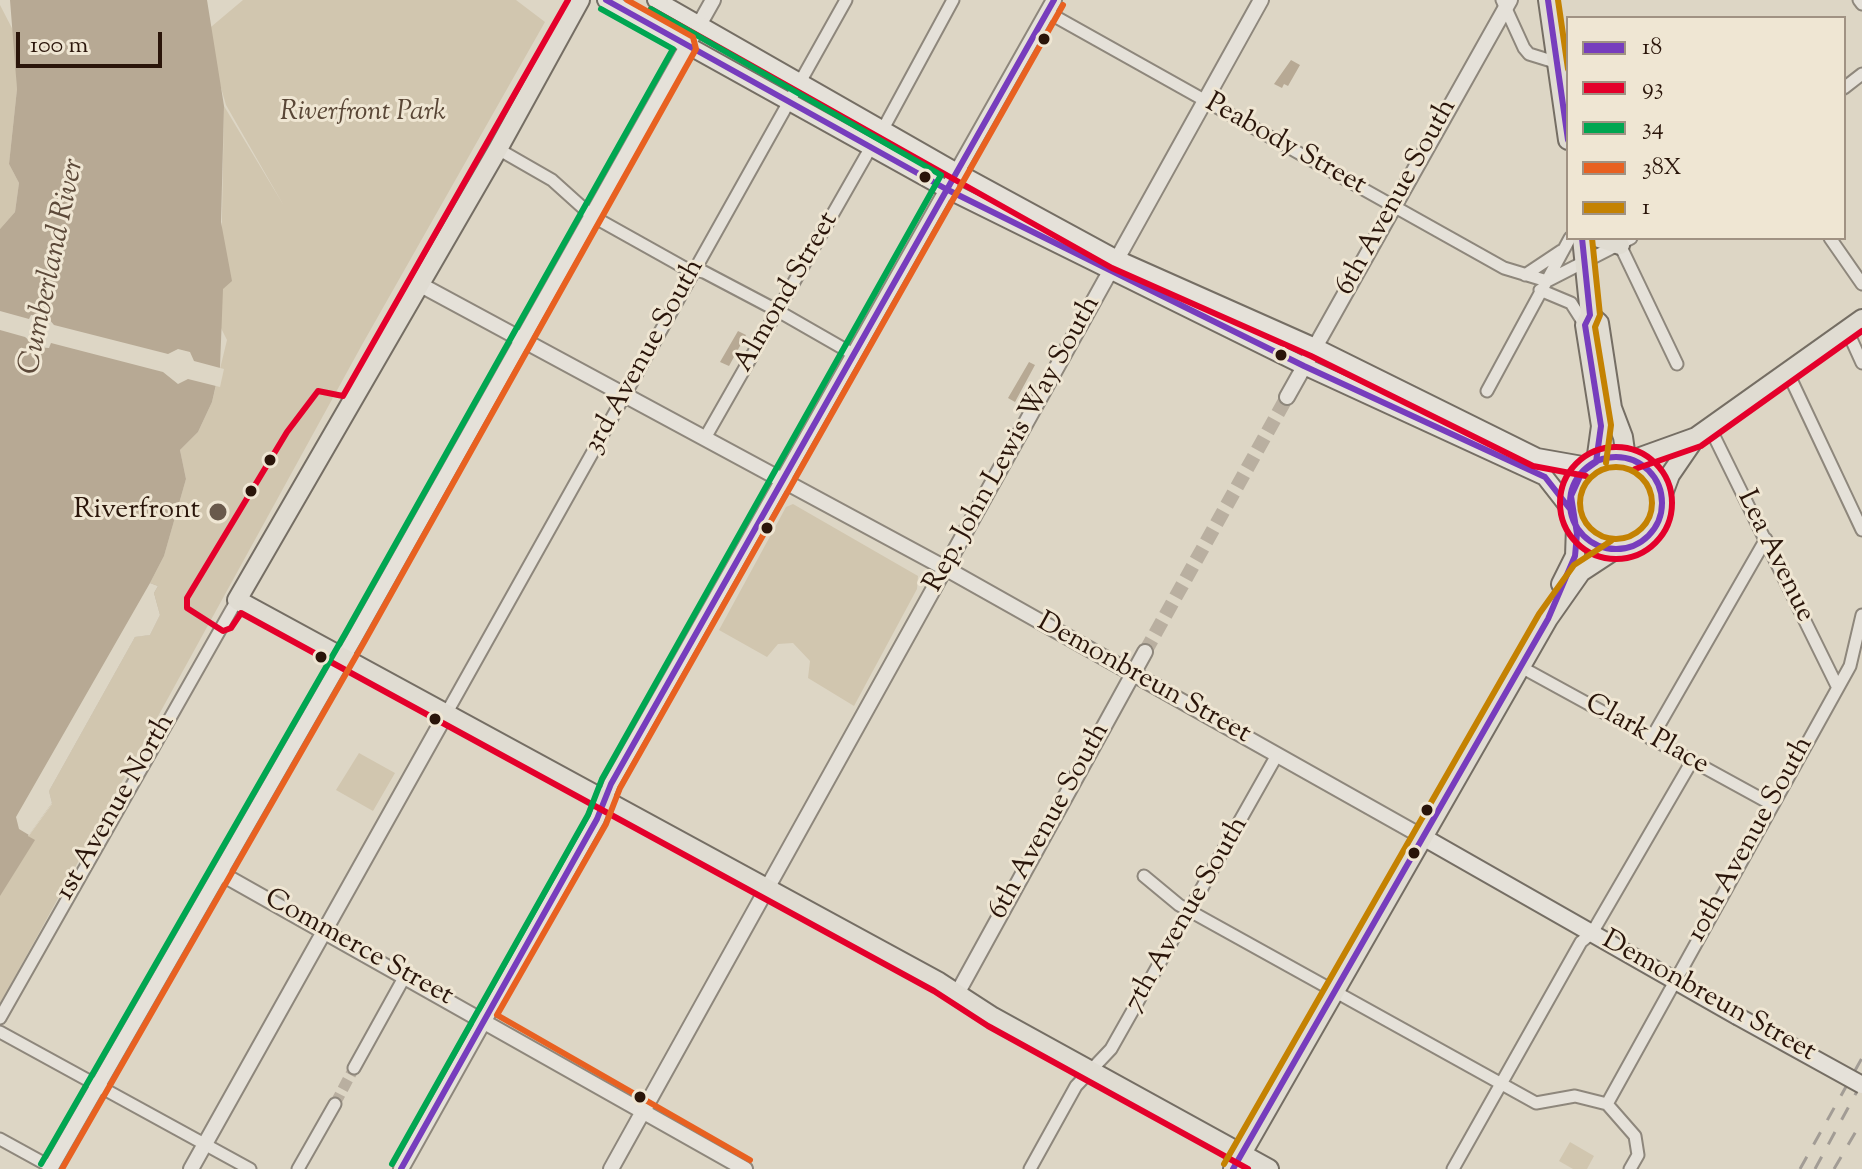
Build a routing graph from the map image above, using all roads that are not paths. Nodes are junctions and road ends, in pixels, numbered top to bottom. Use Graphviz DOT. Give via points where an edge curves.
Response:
graph roads {
  1 [pos="580,0"];
  2 [pos="606,0"];
  3 [pos="656,0"];
  4 [pos="713,0"];
  5 [pos="846,0"];
  6 [pos="953,0"];
  7 [pos="1261,0"];
  8 [pos="1535,0"];
  9 [pos="1508,2"];
  10 [pos="1050,6"];
  11 [pos="1550,8"];
  12 [pos="700,24"];
  13 [pos="687,45"];
  14 [pos="1558,63"];
  15 [pos="1862,74"];
  16 [pos="801,82"];
  17 [pos="1846,86"];
  18 [pos="1205,101"];
  19 [pos="789,102"];
  20 [pos="1566,125"];
  21 [pos="883,129"];
  22 [pos="871,147"];
  23 [pos="498,149"];
  24 [pos="955,171"];
  25 [pos="946,189"];
  26 [pos="1393,207"];
  27 [pos="592,216"];
  28 [pos="1569,240"];
  29 [pos="1582,240"];
  30 [pos="1831,240"];
  31 [pos="1625,241"];
  32 [pos="1563,250"];
  33 [pos="1585,264"];
  34 [pos="1114,265"];
  35 [pos="694,270"];
  36 [pos="1525,275"];
  37 [pos="419,284"];
  38 [pos="1862,284"];
  39 [pos="1545,287"];
  40 [pos="778,311"];
  41 [pos="1588,320"];
  42 [pos="1854,324"];
  43 [pos="522,340"];
  44 [pos="1315,347"];
  45 [pos="853,354"];
  46 [pos="1862,363"];
  47 [pos="1677,364"];
  48 [pos="1304,366"];
  49 [pos="1788,373"];
  50 [pos="1487,391"];
  51 [pos="624,395"];
  52 [pos="1287,397"];
  53 [pos="1703,433"];
  54 [pos="705,438"];
  55 [pos="1629,459"];
  56 [pos="1592,464"];
  57 [pos="782,480"];
  58 [pos="1661,499"];
  59 [pos="1573,518"];
  60 [pos="1862,530"];
  61 [pos="1766,539"];
  62 [pos="1616,549"];
  63 [pos="945,568"];
  64 [pos="237,600"];
  65 [pos="1862,615"];
  66 [pos="1548,619"];
  67 [pos="1145,652"];
  68 [pos="343,657"];
  69 [pos="1521,667"];
  70 [pos="1132,674"];
  71 [pos="1837,686"];
  72 [pos="446,714"];
  73 [pos="1651,739"];
  74 [pos="1277,755"];
  75 [pos="1692,761"];
  76 [pos="604,801"];
  77 [pos="1771,804"];
  78 [pos="1423,837"];
  79 [pos="220,873"];
  80 [pos="1144,876"];
  81 [pos="766,889"];
  82 [pos="1190,911"];
  83 [pos="323,930"];
  84 [pos="1592,933"];
  85 [pos="405,976"];
  86 [pos="1675,981"];
  87 [pos="1335,991"];
  88 [pos="958,992"];
  89 [pos="0,1018"];
  90 [pos="483,1019"];
  91 [pos="0,1032"];
  92 [pos="354,1068"];
  93 [pos="1092,1071"];
  94 [pos="1500,1083"];
  95 [pos="1862,1085"];
  96 [pos="97,1087"];
  97 [pos="335,1104"];
  98 [pos="1607,1104"];
  99 [pos="643,1111"];
  100 [pos="0,1139"];
  101 [pos="205,1145"];
  102 [pos="1237,1161"];
  103 [pos="50,1168"];
  104 [pos="191,1169"];
  105 [pos="250,1169"];
  106 [pos="298,1169"];
  107 [pos="401,1169"];
  108 [pos="611,1169"];
  109 [pos="745,1169"];
  110 [pos="1030,1169"];
  111 [pos="1269,1169"];
  112 [pos="1453,1169"];
  113 [pos="1630,1169"];
  1 -- 23 [label="main road"];
  2 -- 13 [label="main road"];
  3 -- 12 [label="main road"];
  4 -- 12 [label="street"];
  5 -- 16 [label="street, 3rd Avenue South"];
  6 -- 21 [label="street"];
  7 -- 18 [label="street, Rep. John Lewis Way South"];
  8 -- 11 [label="street"];
  9 -- 14 [label="street" via="1529,54"];
  9 -- 26 [label="street, 6th Avenue South"];
  10 -- 18 [label="street, Peabody Street"];
  10 -- 24 [label="street"];
  11 -- 14 [label="main road"];
  12 -- 13 [label="street"];
  12 -- 16 [label="main road"];
  13 -- 19 [label="main road"];
  13 -- 27 [label="street"];
  14 -- 20 [label="main road"];
  15 -- 17 [label="street"];
  16 -- 19 [label="street, 3rd Avenue South"];
  16 -- 21 [label="main road"];
  18 -- 26 [label="street, Peabody Street"];
  18 -- 34 [label="street, Rep. John Lewis Way South"];
  19 -- 22 [label="main road"];
  19 -- 35 [label="street, 3rd Avenue South"];
  21 -- 24 [label="main road"];
  22 -- 25 [label="main road"];
  22 -- 40 [label="street, Almond Street"];
  23 -- 27 [label="street" via="552,180"];
  23 -- 37 [label="main road"];
  24 -- 25 [label="street"];
  24 -- 34 [label="main road"];
  25 -- 34 [label="main road"];
  25 -- 45 [label="street"];
  26 -- 36 [label="street, Peabody Street"];
  26 -- 44 [label="street, 6th Avenue South"];
  27 -- 35 [label="street"];
  27 -- 43 [label="street"];
  28 -- 32 [label="street"];
  29 -- 33 [label="main road"];
  30 -- 38 [label="street"];
  31 -- 33 [label="street"];
  31 -- 47 [label="street"];
  32 -- 36 [label="street"];
  32 -- 39 [label="street"];
  33 -- 39 [label="street"];
  33 -- 41 [label="main road"];
  34 -- 44 [label="main road"];
  34 -- 48 [label="main road"];
  34 -- 63 [label="street, Rep. John Lewis Way South"];
  35 -- 40 [label="street"];
  35 -- 51 [label="street, 3rd Avenue South"];
  36 -- 39 [label="street, Peabody Street"];
  37 -- 43 [label="street, Demonbreun Street"];
  37 -- 64 [label="main road"];
  39 -- 41 [label="street, Peabody Street"];
  39 -- 50 [label="street"];
  40 -- 45 [label="street"];
  40 -- 54 [label="street, Almond Street"];
  41 -- 55 [label="main road" via="1599,323 1612,408"];
  41 -- 56 [label="main road" via="1601,426"];
  42 -- 46 [label="street"];
  42 -- 49 [label="main road"];
  43 -- 51 [label="street, Demonbreun Street"];
  43 -- 68 [label="street"];
  44 -- 48 [label="street, 6th Avenue South"];
  44 -- 56 [label="main road" via="1537,457"];
  45 -- 57 [label="street"];
  48 -- 52 [label="street, 6th Avenue South"];
  48 -- 59 [label="main road" via="1545,477"];
  49 -- 53 [label="main road"];
  49 -- 60 [label="street"];
  51 -- 54 [label="street, Demonbreun Street"];
  51 -- 72 [label="street, 3rd Avenue South"];
  53 -- 55 [label="main road"];
  53 -- 58 [label="main road" via="1670,475"];
  53 -- 61 [label="street, Lea Avenue"];
  54 -- 57 [label="street, Demonbreun Street"];
  55 -- 56 [label="main road"];
  55 -- 58 [label="main road" via="1652,476"];
  56 -- 59 [label="main road" via="1574,483"];
  57 -- 63 [label="street, Demonbreun Street"];
  57 -- 76 [label="street"];
  58 -- 62 [label="main road" via="1658,520 1646,538"];
  59 -- 62 [label="main road" via="1593,543"];
  59 -- 66 [label="main road" via="1575,556"];
  61 -- 71 [label="street, Lea Avenue"];
  61 -- 73 [label="street"];
  62 -- 66 [label="main road" via="1581,572"];
  63 -- 70 [label="street, Demonbreun Street"];
  63 -- 81 [label="street, Rep. John Lewis Way South"];
  64 -- 68 [label="main road"];
  64 -- 89 [label="street, 1st Avenue North"];
  65 -- 71 [label="street, 10th Avenue South" via="1850,666"];
  66 -- 69 [label="main road"];
  67 -- 70 [label="street, 6th Avenue South"];
  68 -- 72 [label="main road"];
  68 -- 79 [label="street"];
  69 -- 73 [label="street, Clark Place"];
  69 -- 78 [label="main road"];
  70 -- 74 [label="street, Demonbreun Street"];
  70 -- 88 [label="street, 6th Avenue South"];
  71 -- 77 [label="street, 10th Avenue South"];
  72 -- 76 [label="main road"];
  72 -- 83 [label="street"];
  73 -- 75 [label="street, Clark Place"];
  74 -- 78 [label="street, Demonbreun Street"];
  74 -- 82 [label="street, 7th Avenue South"];
  75 -- 77 [label="street, Clark Place"];
  75 -- 84 [label="street"];
  76 -- 81 [label="main road"];
  76 -- 90 [label="street"];
  77 -- 86 [label="street, 10th Avenue South"];
  78 -- 84 [label="main road, Demonbreun Street"];
  78 -- 87 [label="main road"];
  79 -- 83 [label="street, Commerce Street"];
  79 -- 96 [label="street"];
  80 -- 82 [label="street"];
  81 -- 88 [label="main road"];
  81 -- 99 [label="street, Rep. John Lewis Way South"];
  82 -- 87 [label="street"];
  82 -- 93 [label="street, 7th Avenue South" via="1111,1049"];
  83 -- 85 [label="street, Commerce Street"];
  83 -- 101 [label="street"];
  84 -- 86 [label="main road, Demonbreun Street"];
  84 -- 94 [label="street" via="1581,942"];
  85 -- 90 [label="street, Commerce Street"];
  85 -- 92 [label="street"];
  86 -- 95 [label="main road, Demonbreun Street, bridge"];
  86 -- 98 [label="street, 10th Avenue South"];
  87 -- 94 [label="street"];
  87 -- 102 [label="main road"];
  88 -- 93 [label="main road"];
  90 -- 99 [label="street, Commerce Street"];
  90 -- 107 [label="street"];
  91 -- 96 [label="street"];
  93 -- 102 [label="main road"];
  93 -- 110 [label="street, 7th Avenue South" via="1076,1086"];
  94 -- 98 [label="street" via="1536,1103 1575,1096"];
  94 -- 112 [label="street"];
  96 -- 101 [label="street"];
  96 -- 103 [label="street"];
  97 -- 106 [label="street"];
  98 -- 113 [label="street" via="1635,1136 1638,1155"];
  99 -- 108 [label="street, Rep. John Lewis Way South"];
  99 -- 109 [label="street, Commerce Street"];
  100 -- 103 [label="street"];
  101 -- 104 [label="street"];
  101 -- 105 [label="street"];
  102 -- 111 [label="main road"];
}
